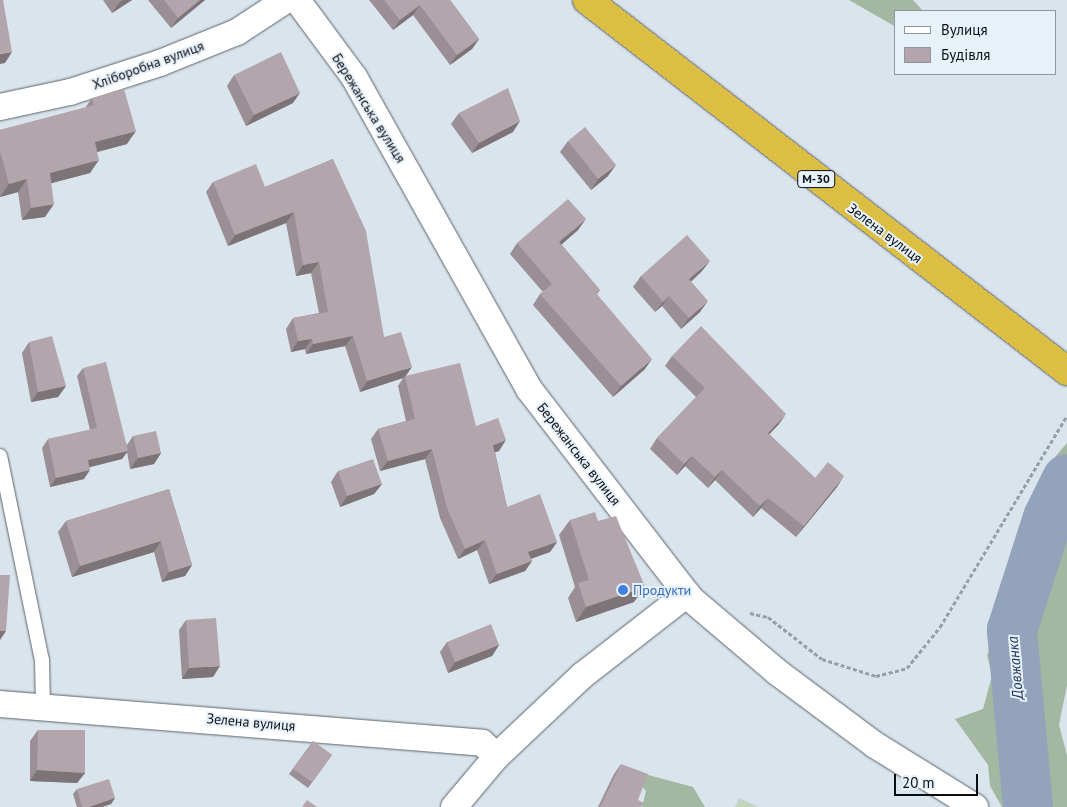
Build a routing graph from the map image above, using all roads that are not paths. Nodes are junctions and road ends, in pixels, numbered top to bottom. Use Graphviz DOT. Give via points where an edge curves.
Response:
graph roads {
  1 [pos="286,0"];
  2 [pos="297,0"];
  3 [pos="587,0"];
  4 [pos="0,107"];
  5 [pos="1057,364"];
  6 [pos="0,456"];
  7 [pos="687,594"];
  8 [pos="0,704"];
  9 [pos="43,709"];
  10 [pos="498,756"];
  11 [pos="454,807"];
  12 [pos="974,807"];
  1 -- 4 [label="street, Хліборобна вулиця" via="236,32 160,63 70,92"];
  2 -- 7 [label="street, Бережанська вулиця" via="354,77 529,389"];
  3 -- 5 [label="highway, Зелена вулиця / М-30"];
  6 -- 9 [label="lane" via="42,660"];
  7 -- 10 [label="street" via="583,675"];
  7 -- 12 [label="street, Бережанська вулиця" via="722,626 875,745"];
  8 -- 9 [label="street, Зелена вулиця"];
  9 -- 10 [label="street, Зелена вулиця" via="215,718 482,743"];
  10 -- 11 [label="street"];
}
